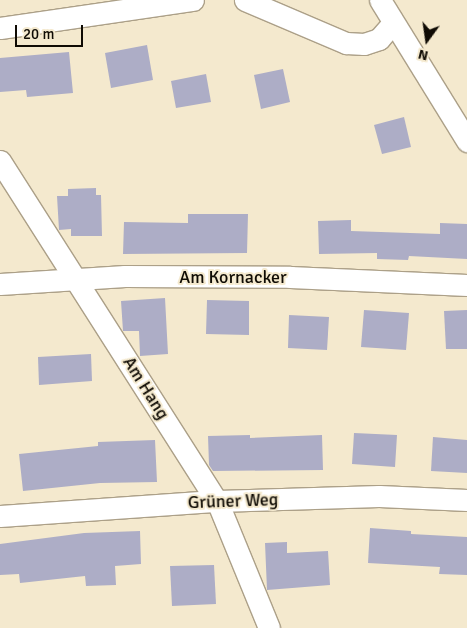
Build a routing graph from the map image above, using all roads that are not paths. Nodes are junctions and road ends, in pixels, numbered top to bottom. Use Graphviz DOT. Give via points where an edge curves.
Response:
graph roads {
  1 [pos="193,0"];
  2 [pos="245,0"];
  3 [pos="380,0"];
  4 [pos="393,23"];
  5 [pos="0,28"];
  6 [pos="467,140"];
  7 [pos="0,161"];
  8 [pos="77,279"];
  9 [pos="0,284"];
  10 [pos="467,285"];
  11 [pos="467,500"];
  12 [pos="217,501"];
  13 [pos="0,516"];
  14 [pos="269,628"];
  1 -- 5 [label="street"];
  2 -- 4 [label="street" via="346,43 364,44 379,39"];
  3 -- 4 [label="street"];
  4 -- 6 [label="street"];
  7 -- 8 [label="street, Am Hang"];
  8 -- 9 [label="street, Am Kornacker"];
  8 -- 10 [label="street, Am Kornacker" via="290,277"];
  8 -- 12 [label="street, Am Hang"];
  11 -- 12 [label="street, Grüner Weg" via="379,496"];
  12 -- 13 [label="street, Grüner Weg"];
  12 -- 14 [label="street, Am Hang"];
}
